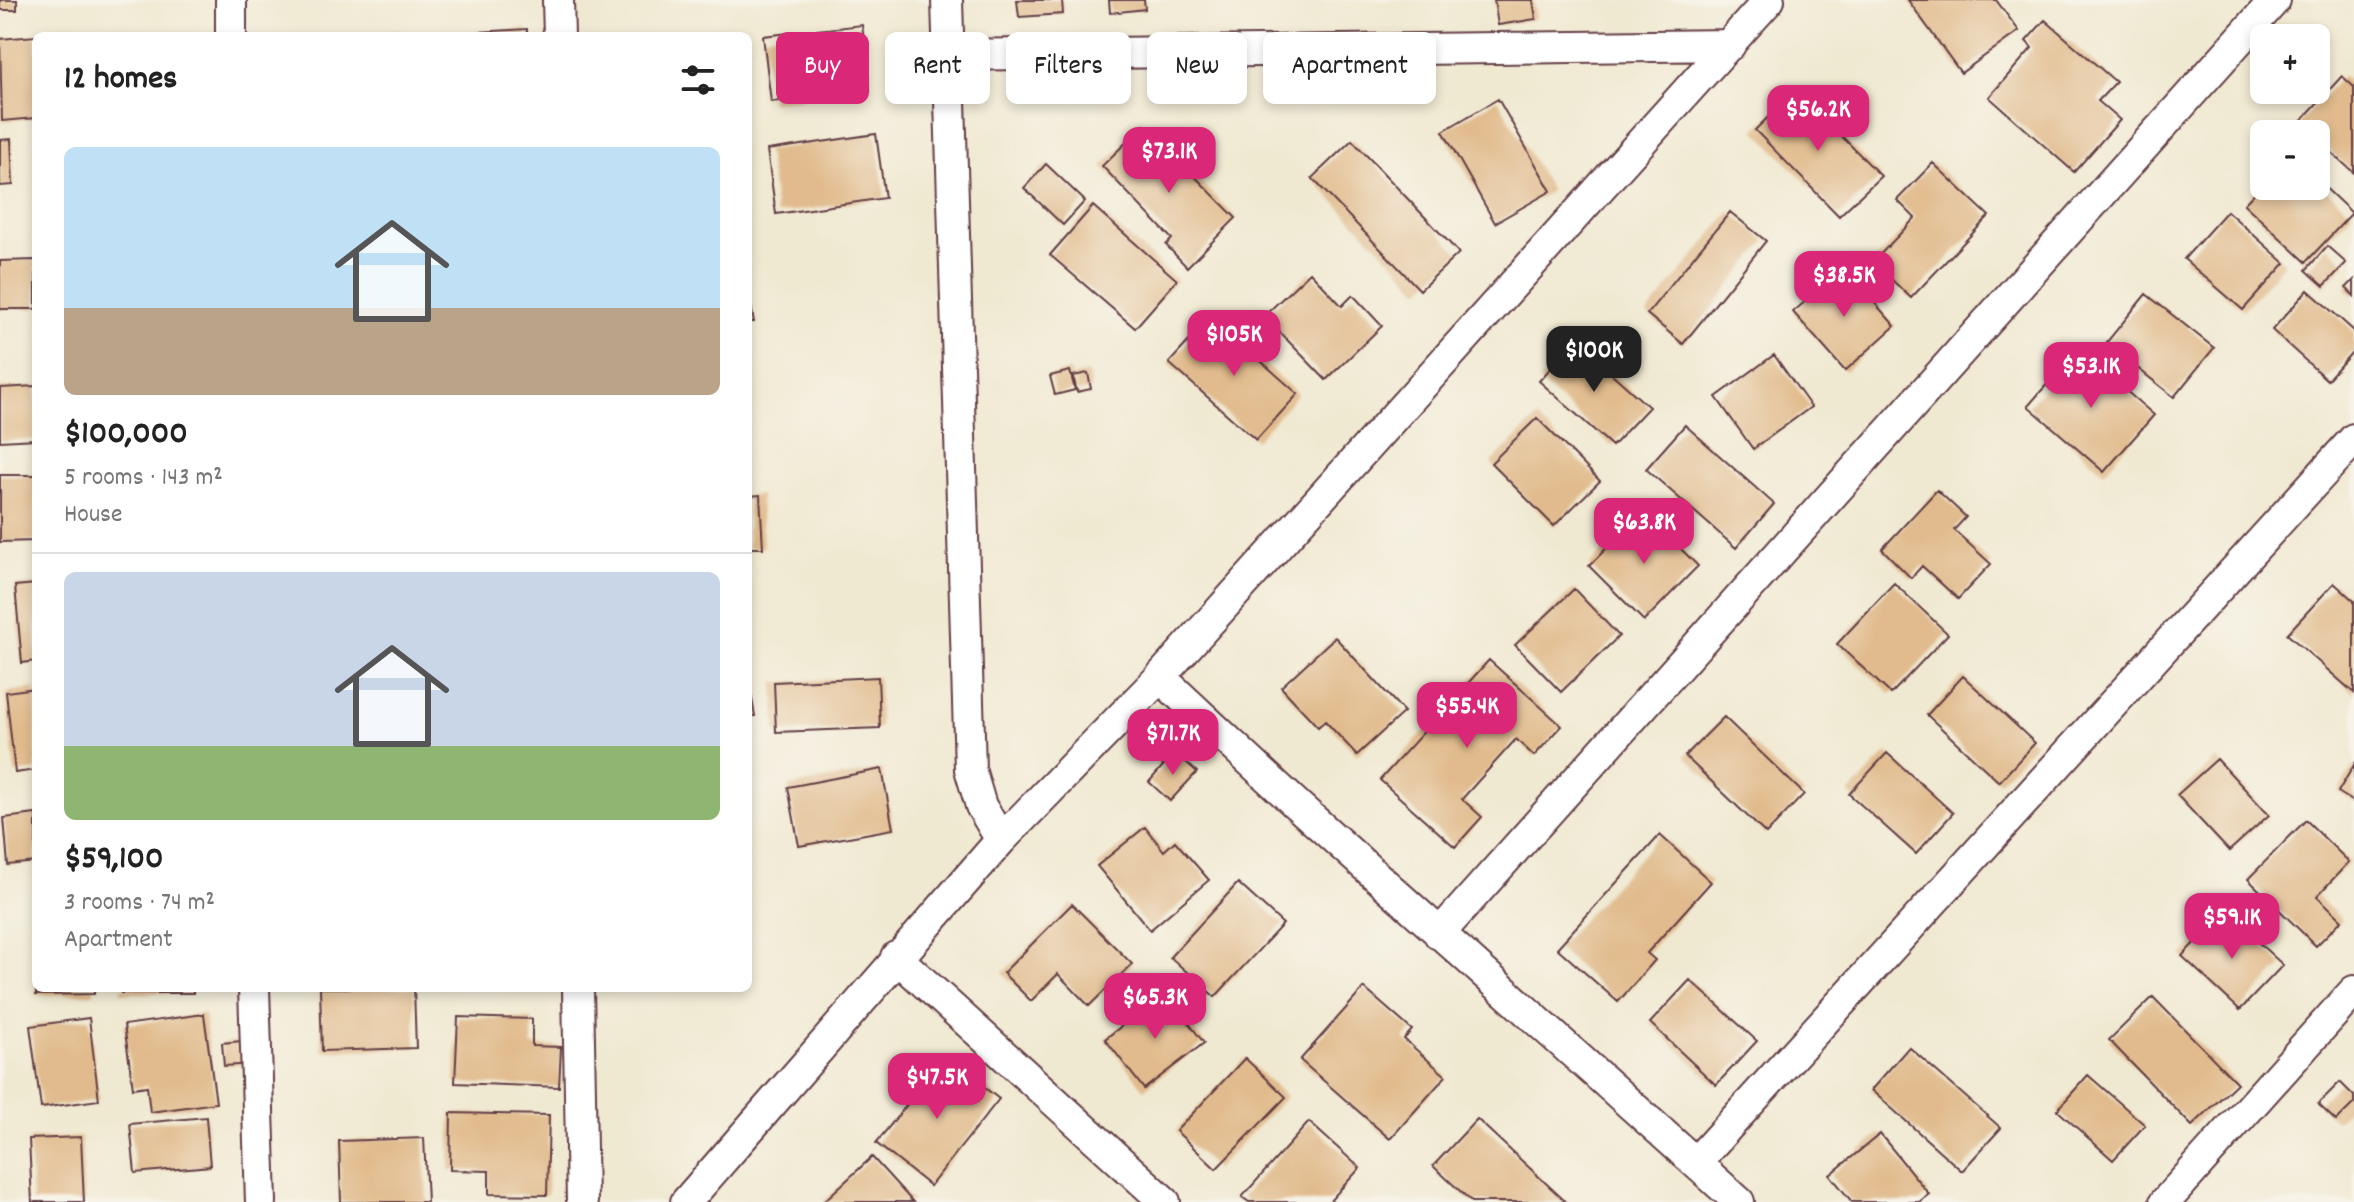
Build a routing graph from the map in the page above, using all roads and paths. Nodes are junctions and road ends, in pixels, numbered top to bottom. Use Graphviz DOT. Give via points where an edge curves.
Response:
graph roads {
  1 [pos="231,0"];
  2 [pos="558,0"];
  3 [pos="947,0"];
  4 [pos="1769,0"];
  5 [pos="2275,0"];
  6 [pos="231,32"];
  7 [pos="559,32"];
  8 [pos="948,32"];
  9 [pos="1730,45"];
  10 [pos="990,54"];
  11 [pos="950,104"];
  12 [pos="2354,439"];
  13 [pos="1160,677"];
  14 [pos="1001,840"];
  15 [pos="1439,934"];
  16 [pos="896,957"];
  17 [pos="2354,991"];
  18 [pos="254,992"];
  19 [pos="578,992"];
  20 [pos="1696,1162"];
  21 [pos="261,1202"];
  22 [pos="582,1202"];
  23 [pos="686,1202"];
  24 [pos="1165,1202"];
  25 [pos="1739,1202"];
  26 [pos="2165,1202"];
  1 -- 6 [label="street"];
  2 -- 7 [label="street"];
  3 -- 8 [label="street"];
  4 -- 9 [label="street"];
  5 -- 15 [label="street"];
  9 -- 10 [label="street"];
  9 -- 13 [label="street"];
  11 -- 14 [label="street" via="970,769 981,806"];
  12 -- 20 [label="street"];
  13 -- 14 [label="street"];
  13 -- 15 [label="street"];
  14 -- 16 [label="street"];
  15 -- 20 [label="street"];
  16 -- 23 [label="street"];
  16 -- 24 [label="street"];
  17 -- 26 [label="street"];
  18 -- 21 [label="street"];
  19 -- 22 [label="street"];
  20 -- 25 [label="street"];
}
